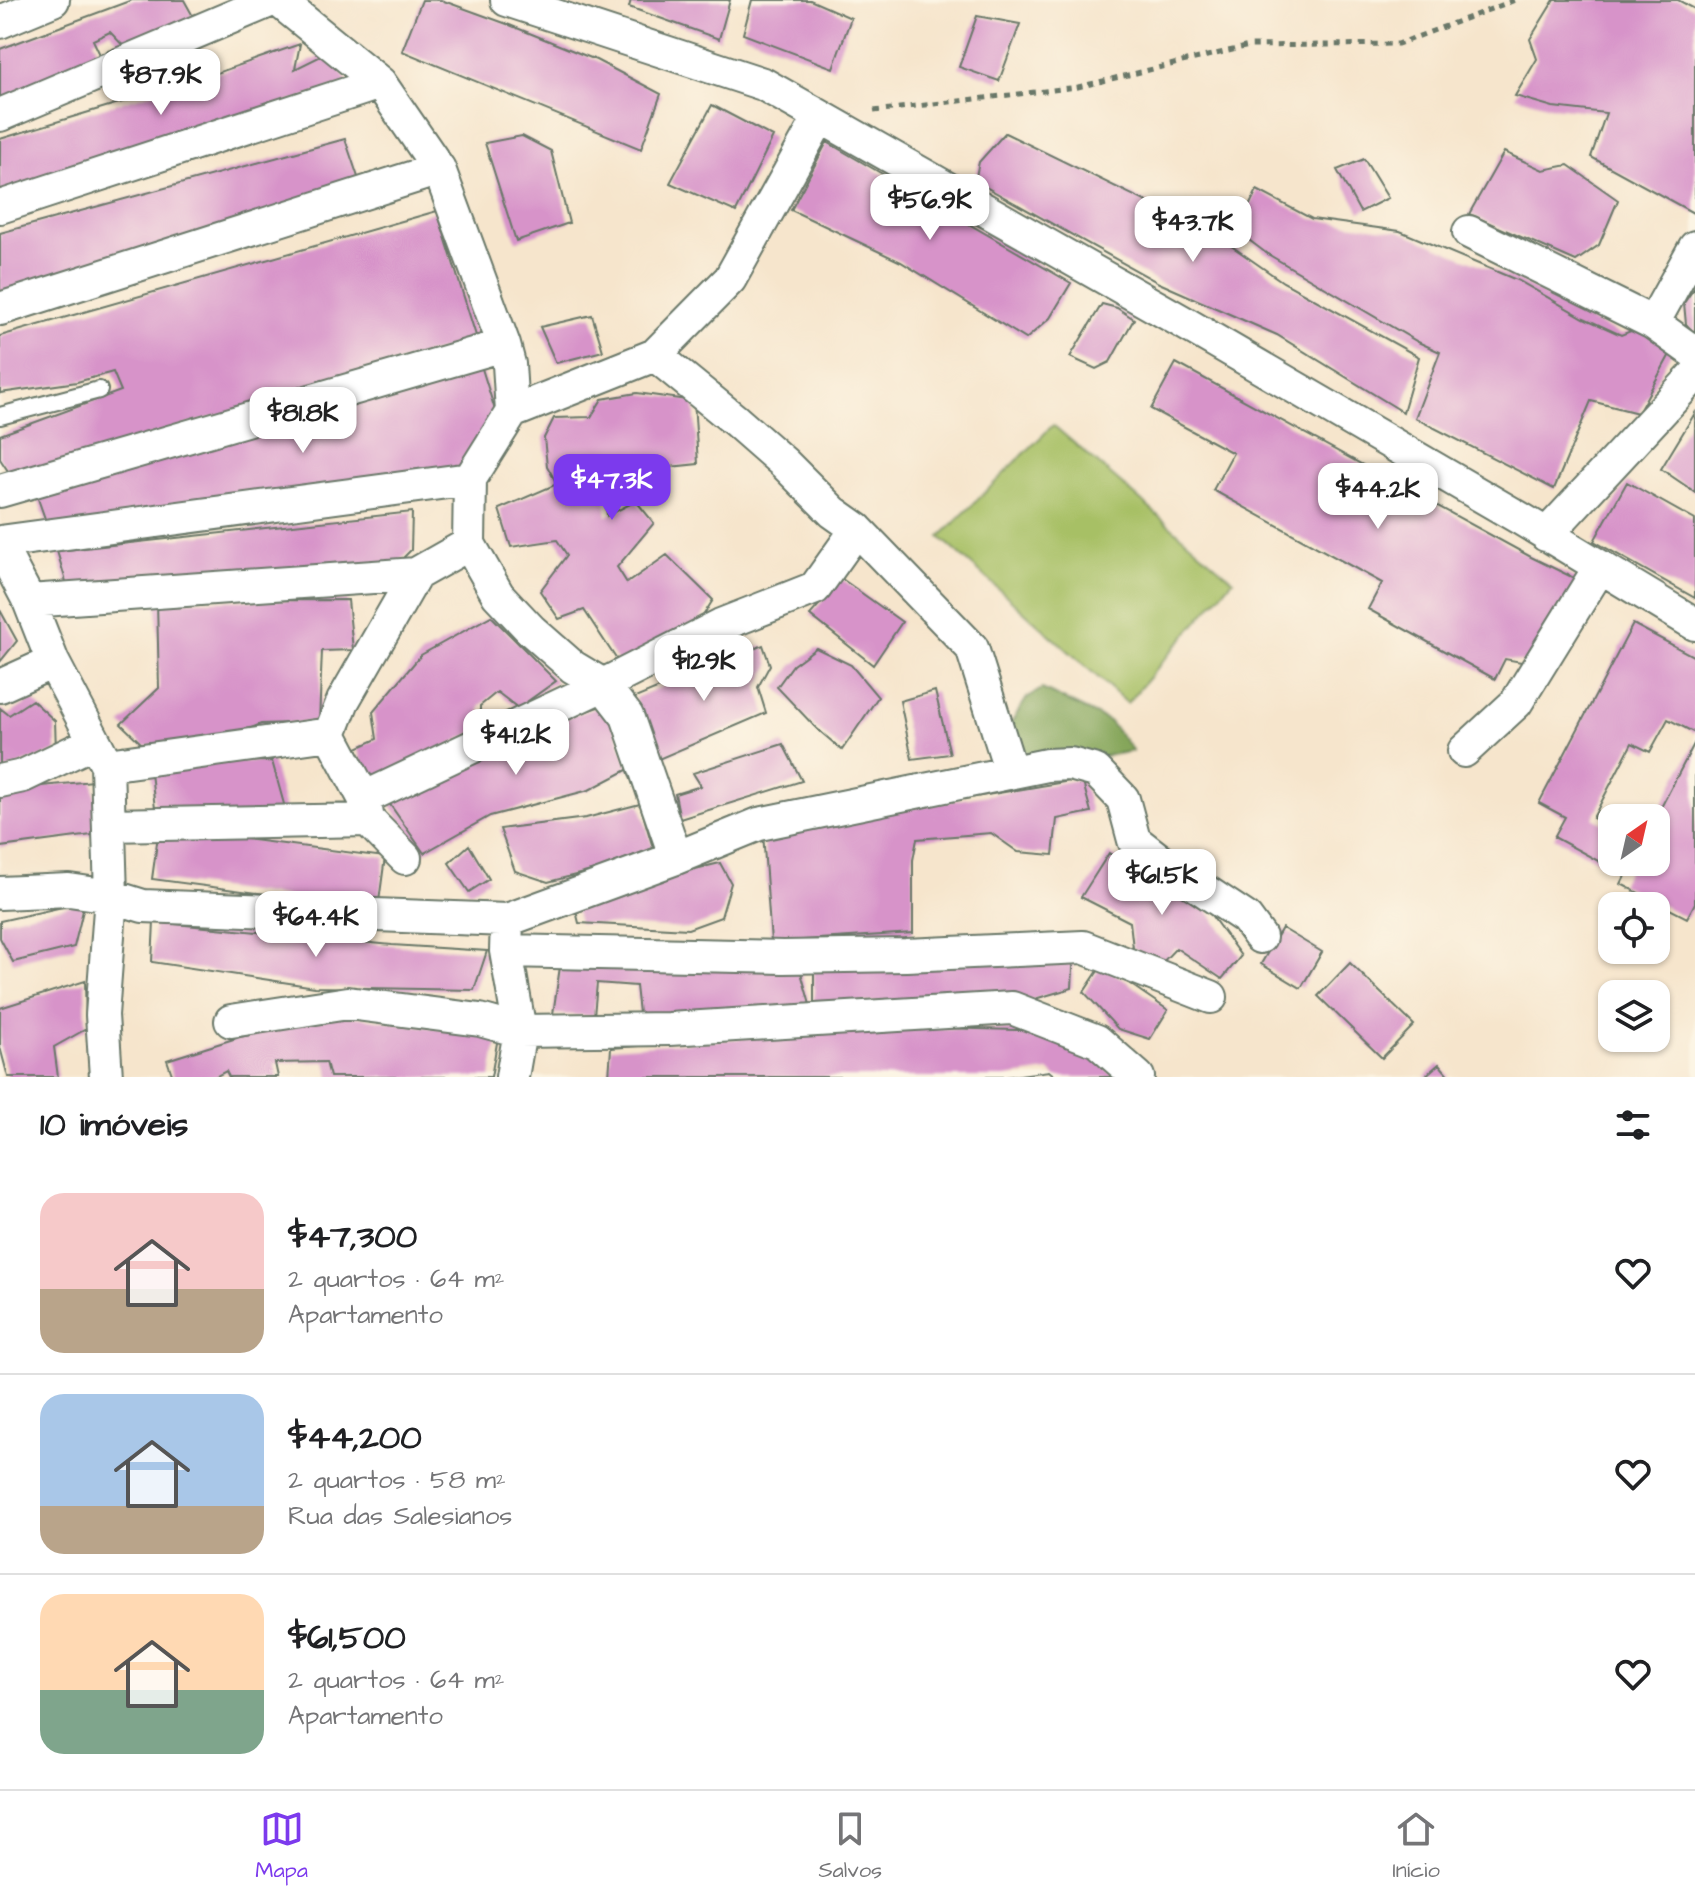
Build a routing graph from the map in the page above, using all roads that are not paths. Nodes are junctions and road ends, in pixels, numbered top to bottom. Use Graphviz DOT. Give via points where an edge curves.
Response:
graph roads {
  1 [pos="53,0"];
  2 [pos="275,0"];
  3 [pos="507,0"];
  4 [pos="0,22"];
  5 [pos="380,83"];
  6 [pos="0,115"];
  7 [pos="820,117"];
  8 [pos="439,169"];
  9 [pos="0,207"];
  10 [pos="1469,232"];
  11 [pos="1695,247"];
  12 [pos="0,309"];
  13 [pos="1653,323"];
  14 [pos="504,345"];
  15 [pos="1695,353"];
  16 [pos="655,355"];
  17 [pos="1695,375"];
  18 [pos="99,390"];
  19 [pos="512,412"];
  20 [pos="0,416"];
  21 [pos="470,479"];
  22 [pos="0,491"];
  23 [pos="857,529"];
  24 [pos="1546,535"];
  25 [pos="0,544"];
  26 [pos="469,544"];
  27 [pos="1600,567"];
  28 [pos="416,574"];
  29 [pos="29,601"];
  30 [pos="1695,624"];
  31 [pos="53,662"];
  32 [pos="603,685"];
  33 [pos="0,686"];
  34 [pos="330,734"];
  35 [pos="1464,751"];
  36 [pos="101,753"];
  37 [pos="1011,772"];
  38 [pos="0,781"];
  39 [pos="366,809"];
  40 [pos="109,825"];
  41 [pos="405,858"];
  42 [pos="676,858"];
  43 [pos="0,893"];
  44 [pos="111,896"];
  45 [pos="507,936"];
  46 [pos="1260,937"];
  47 [pos="1211,997"];
  48 [pos="231,1021"];
  49 [pos="520,1031"];
  50 [pos="106,1077"];
  51 [pos="512,1077"];
  52 [pos="1138,1077"];
  1 -- 4 [label="street"];
  2 -- 5 [label="street"];
  2 -- 6 [label="street"];
  3 -- 7 [label="street" via="763,84"];
  5 -- 8 [label="street"];
  5 -- 9 [label="street"];
  7 -- 16 [label="street" via="730,279"];
  7 -- 24 [label="street"];
  8 -- 12 [label="street"];
  8 -- 14 [label="street"];
  10 -- 13 [label="street"];
  11 -- 13 [label="street"];
  13 -- 15 [label="street"];
  14 -- 19 [label="street"];
  14 -- 22 [label="street"];
  16 -- 19 [label="street"];
  16 -- 23 [label="street"];
  17 -- 24 [label="street"];
  18 -- 20 [label="lane"];
  19 -- 21 [label="street"];
  21 -- 25 [label="street"];
  21 -- 26 [label="street"];
  23 -- 32 [label="street" via="815,588 721,625"];
  23 -- 37 [label="street" via="972,648"];
  24 -- 27 [label="street"];
  25 -- 29 [label="street"];
  26 -- 28 [label="street"];
  26 -- 32 [label="street" via="509,607 573,667"];
  27 -- 30 [label="street"];
  27 -- 35 [label="street" via="1516,703"];
  28 -- 29 [label="street"];
  28 -- 34 [label="street" via="343,701"];
  29 -- 31 [label="street"];
  31 -- 33 [label="street"];
  31 -- 36 [label="street"];
  32 -- 39 [label="street"];
  32 -- 42 [label="street" via="627,716"];
  34 -- 36 [label="street"];
  34 -- 39 [label="street"];
  36 -- 38 [label="street"];
  36 -- 40 [label="street"];
  37 -- 42 [label="street" via="759,824"];
  37 -- 46 [label="street" via="1070,764 1096,771 1123,799 1134,840 1246,918"];
  39 -- 40 [label="street"];
  39 -- 41 [label="street"];
  40 -- 44 [label="street"];
  42 -- 45 [label="street"];
  43 -- 44 [label="street" via="69,890"];
  44 -- 45 [label="street" via="143,906"];
  44 -- 50 [label="street" via="102,1015"];
  45 -- 47 [label="street" via="783,957 1083,947"];
  45 -- 49 [label="street"];
  48 -- 49 [label="street" via="348,1003 480,1020"];
  49 -- 51 [label="street"];
  49 -- 52 [label="street" via="669,1029 1012,1008 1097,1041"];
}
